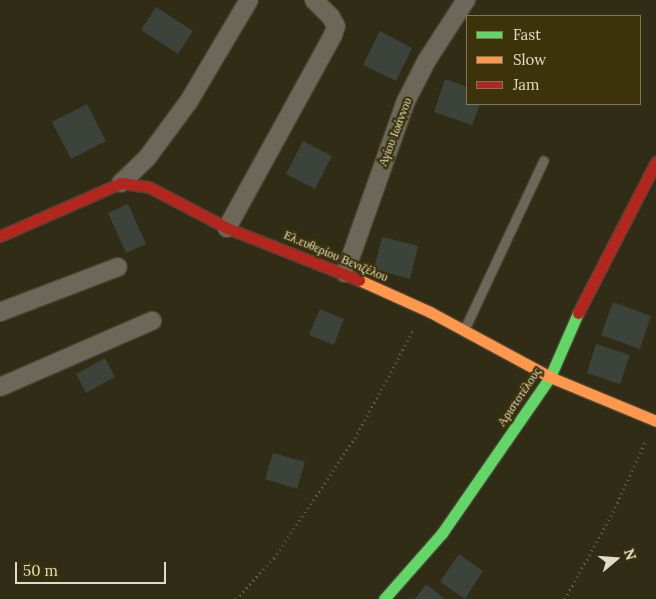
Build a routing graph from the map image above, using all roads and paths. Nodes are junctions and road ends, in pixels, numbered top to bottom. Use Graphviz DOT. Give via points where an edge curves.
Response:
graph roads {
  1 [pos="249,0"];
  2 [pos="314,0"];
  3 [pos="466,0"];
  4 [pos="543,161"];
  5 [pos="656,162"];
  6 [pos="121,183"];
  7 [pos="227,228"];
  8 [pos="0,236"];
  9 [pos="118,267"];
  10 [pos="345,273"];
  11 [pos="424,310"];
  12 [pos="0,312"];
  13 [pos="152,321"];
  14 [pos="464,330"];
  15 [pos="550,377"];
  16 [pos="0,387"];
  17 [pos="655,421"];
  18 [pos="236,599"];
  19 [pos="384,599"];
  20 [pos="565,599"];
  1 -- 6 [label="street" via="189,101 146,158"];
  2 -- 7 [label="street" via="336,26"];
  3 -- 10 [label="street, Αγίου Ιωάννου" via="427,60 406,101"];
  4 -- 14 [label="lane"];
  5 -- 15 [label="street, Αριστοτέλους" via="593,279"];
  6 -- 7 [label="street, Ελ.ευθερίου Βενιζέλου" via="149,187"];
  6 -- 8 [label="street"];
  7 -- 10 [label="street, Ελ.ευθερίου Βενιζέλου"];
  9 -- 12 [label="street"];
  10 -- 11 [label="street, Ελ.ευθερίου Βενιζέλου"];
  11 -- 14 [label="street, Ελ.ευθερίου Βενιζέλου"];
  11 -- 18 [label="path" via="355,438 274,558"];
  13 -- 16 [label="street"];
  14 -- 15 [label="street, Ελ.ευθερίου Βενιζέλου"];
  15 -- 17 [label="street, Ελ.ευθερίου Βενιζέλου"];
  15 -- 19 [label="street, Αριστοτέλους" via="442,533"];
  17 -- 20 [label="path" via="613,512"];
}
